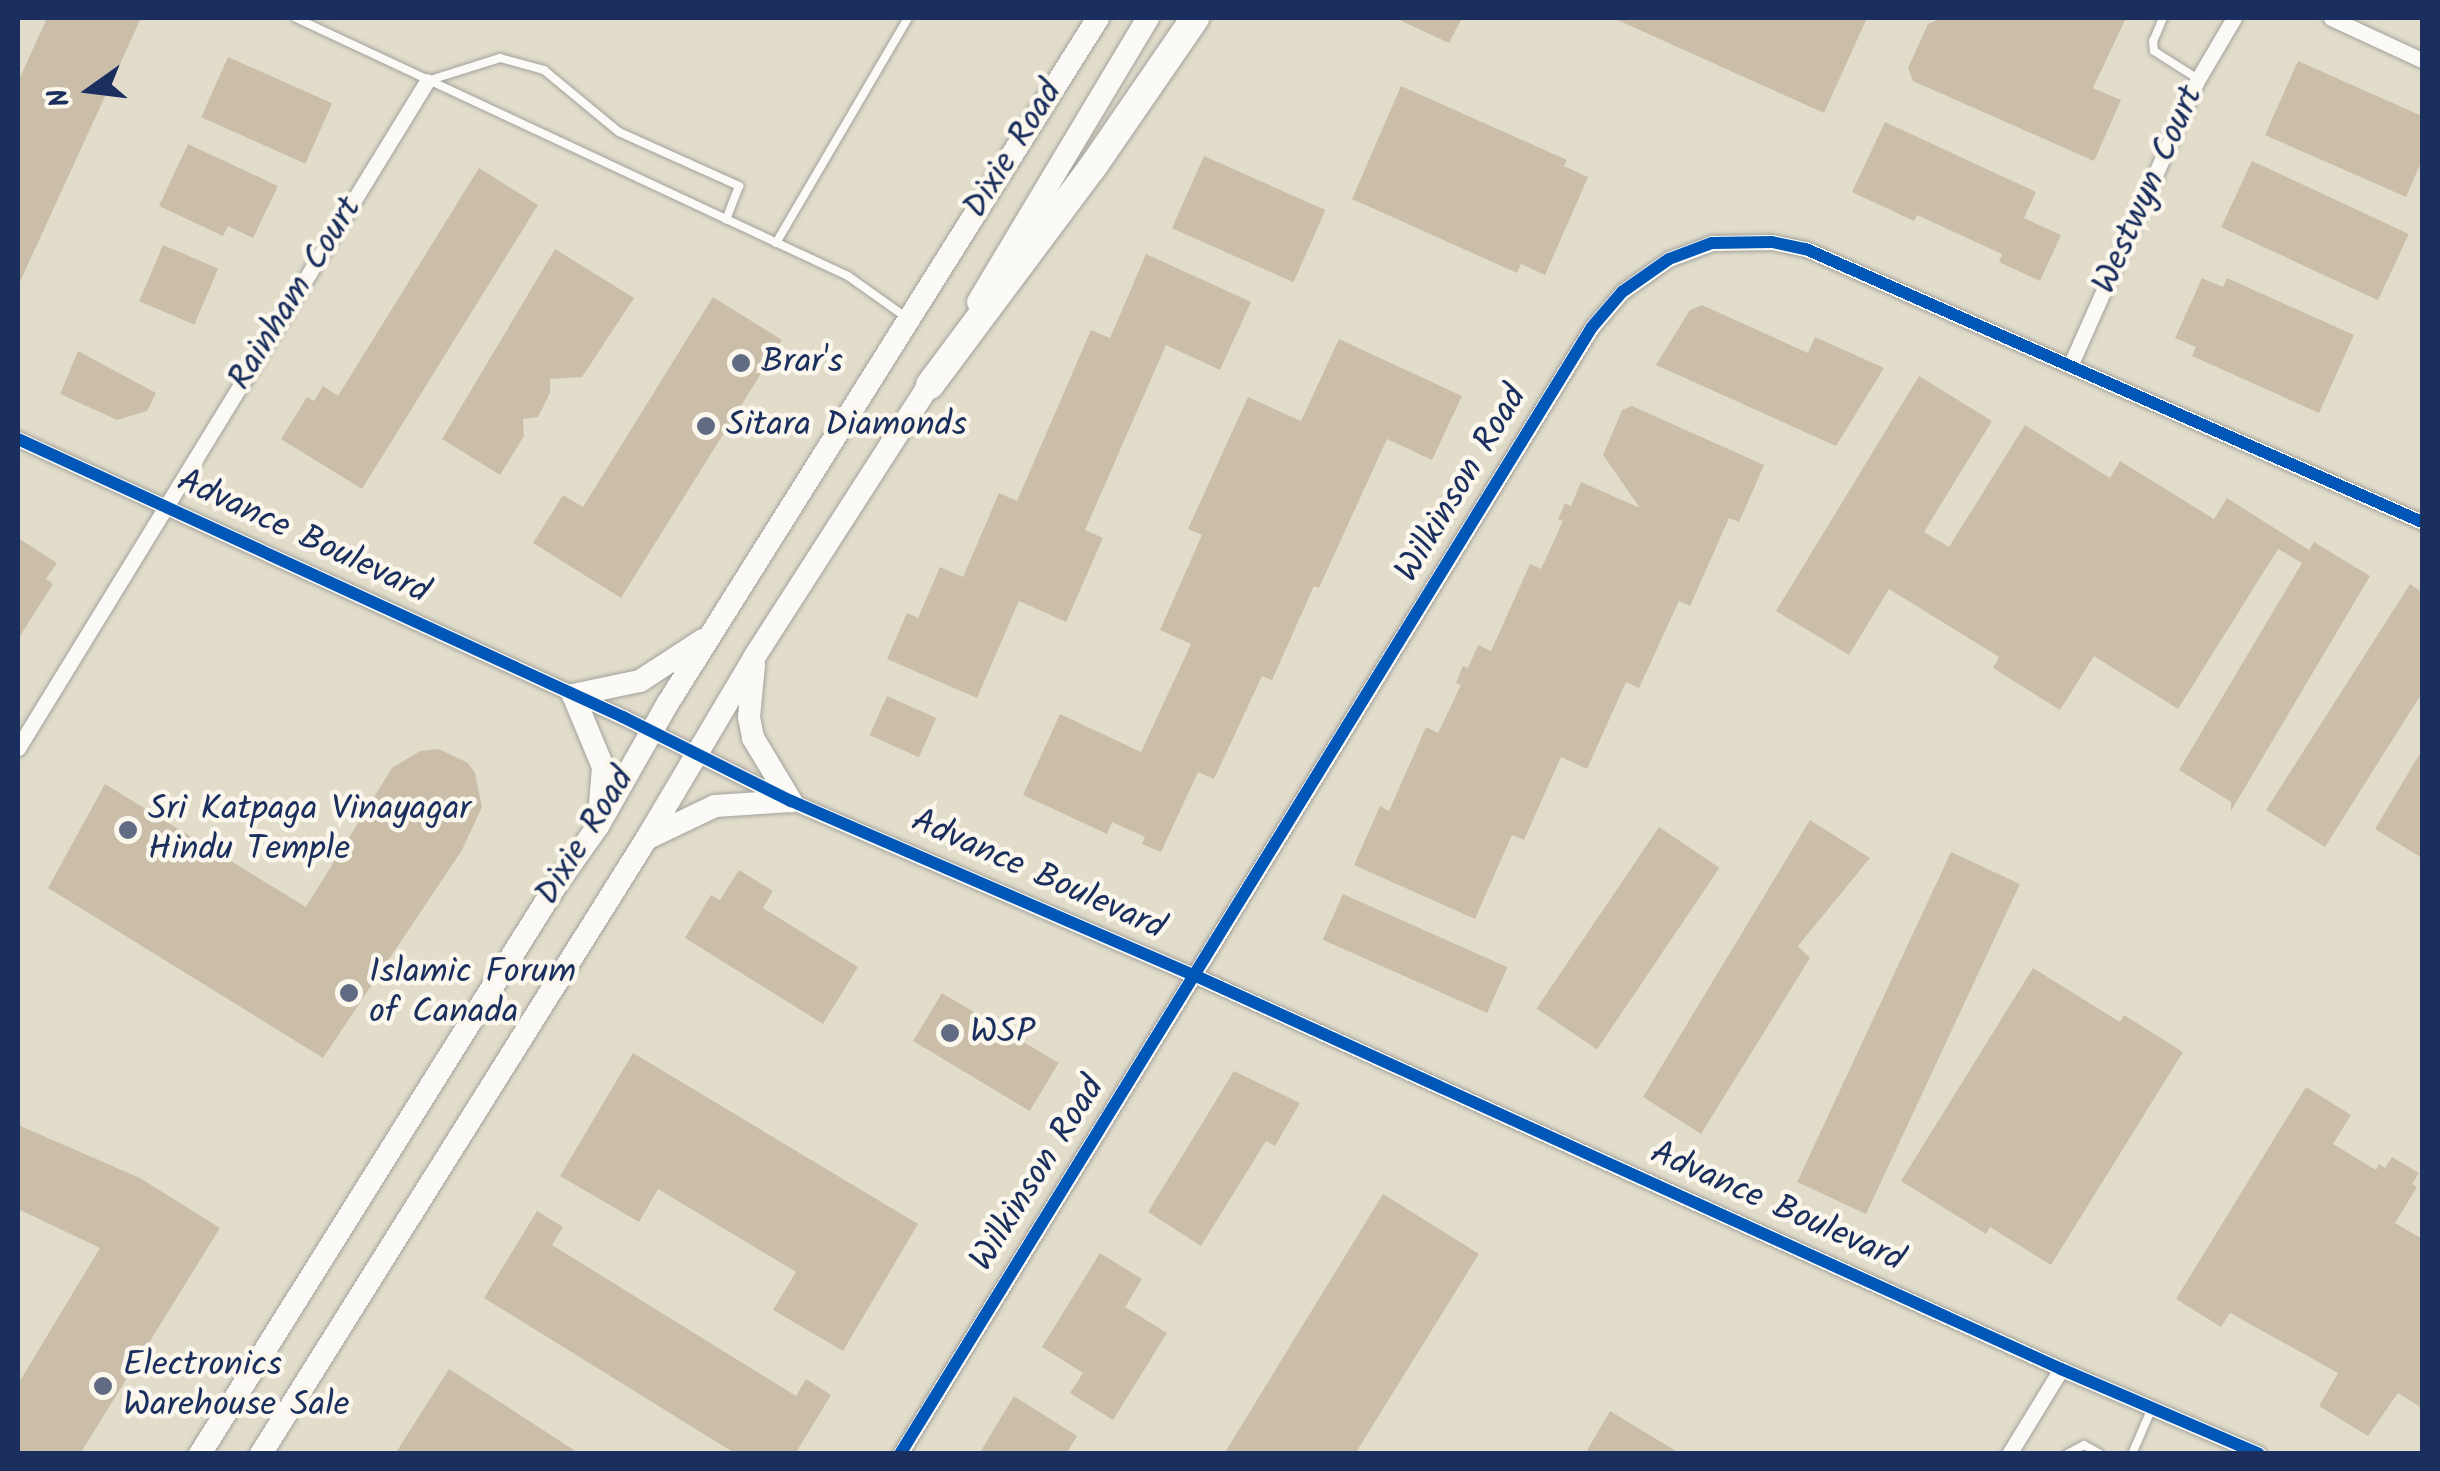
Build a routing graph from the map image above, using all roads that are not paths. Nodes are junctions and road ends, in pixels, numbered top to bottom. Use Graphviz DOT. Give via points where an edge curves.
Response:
graph roads {
  1 [pos="296,18"];
  2 [pos="908,18"];
  3 [pos="1098,18"];
  4 [pos="1148,18"];
  5 [pos="1195,18"];
  6 [pos="2162,18"];
  7 [pos="2234,18"];
  8 [pos="2330,18"];
  9 [pos="2422,60"];
  10 [pos="2198,78"];
  11 [pos="427,81"];
  12 [pos="726,220"];
  13 [pos="776,242"];
  14 [pos="907,318"];
  15 [pos="2070,366"];
  16 [pos="930,385"];
  17 [pos="18,439"];
  18 [pos="165,506"];
  19 [pos="2422,522"];
  20 [pos="712,634"];
  21 [pos="754,656"];
  22 [pos="573,695"];
  23 [pos="652,731"];
  24 [pos="18,748"];
  25 [pos="698,753"];
  26 [pos="791,800"];
  27 [pos="598,826"];
  28 [pos="647,838"];
  29 [pos="1196,976"];
  30 [pos="2061,1369"];
  31 [pos="2152,1408"];
  32 [pos="200,1454"];
  33 [pos="261,1454"];
  34 [pos="900,1454"];
  35 [pos="2009,1454"];
  36 [pos="2067,1454"];
  37 [pos="2100,1454"];
  38 [pos="2132,1454"];
  39 [pos="2259,1454"];
  1 -- 11 [label="lane"];
  2 -- 13 [label="lane"];
  3 -- 14 [label="main road, Dixie Road"];
  4 -- 16 [label="main road, Dixie Road"];
  5 -- 16 [label="highway"];
  6 -- 10 [label="lane" via="2154,51"];
  7 -- 10 [label="street, Westwyn Court"];
  8 -- 9 [label="street"];
  10 -- 15 [label="street, Westwyn Court"];
  11 -- 12 [label="lane"];
  11 -- 12 [label="lane" via="500,58 544,70 620,132 738,186"];
  11 -- 18 [label="street, Rainham Court"];
  12 -- 13 [label="lane"];
  13 -- 14 [label="lane" via="848,276"];
  14 -- 20 [label="main road, Dixie Road"];
  15 -- 19 [label="street, Wilkinson Road"];
  15 -- 29 [label="street, Wilkinson Road" via="1874,276 1789,245 1712,243 1669,259 1592,326"];
  16 -- 21 [label="main road, Dixie Road"];
  17 -- 18 [label="street, Advance Boulevard"];
  18 -- 22 [label="street, Advance Boulevard"];
  18 -- 24 [label="street, Rainham Court"];
  20 -- 22 [label="main road" via="640,681"];
  20 -- 23 [label="main road, Dixie Road"];
  21 -- 25 [label="main road, Dixie Road"];
  21 -- 26 [label="main road" via="748,718 753,738"];
  22 -- 23 [label="street, Advance Boulevard"];
  22 -- 27 [label="main road" via="603,767"];
  23 -- 25 [label="street, Advance Boulevard"];
  23 -- 27 [label="main road, Dixie Road"];
  25 -- 26 [label="street, Advance Boulevard"];
  25 -- 28 [label="main road, Dixie Road"];
  26 -- 28 [label="main road" via="716,806"];
  26 -- 29 [label="street, Advance Boulevard"];
  27 -- 32 [label="main road, Dixie Road"];
  28 -- 33 [label="main road, Dixie Road"];
  29 -- 30 [label="street, Advance Boulevard"];
  29 -- 34 [label="street, Wilkinson Road"];
  30 -- 31 [label="street, Advance Boulevard"];
  30 -- 35 [label="street"];
  31 -- 38 [label="lane"];
  31 -- 39 [label="street, Advance Boulevard"];
  36 -- 37 [label="lane" via="2084,1445"];
}
